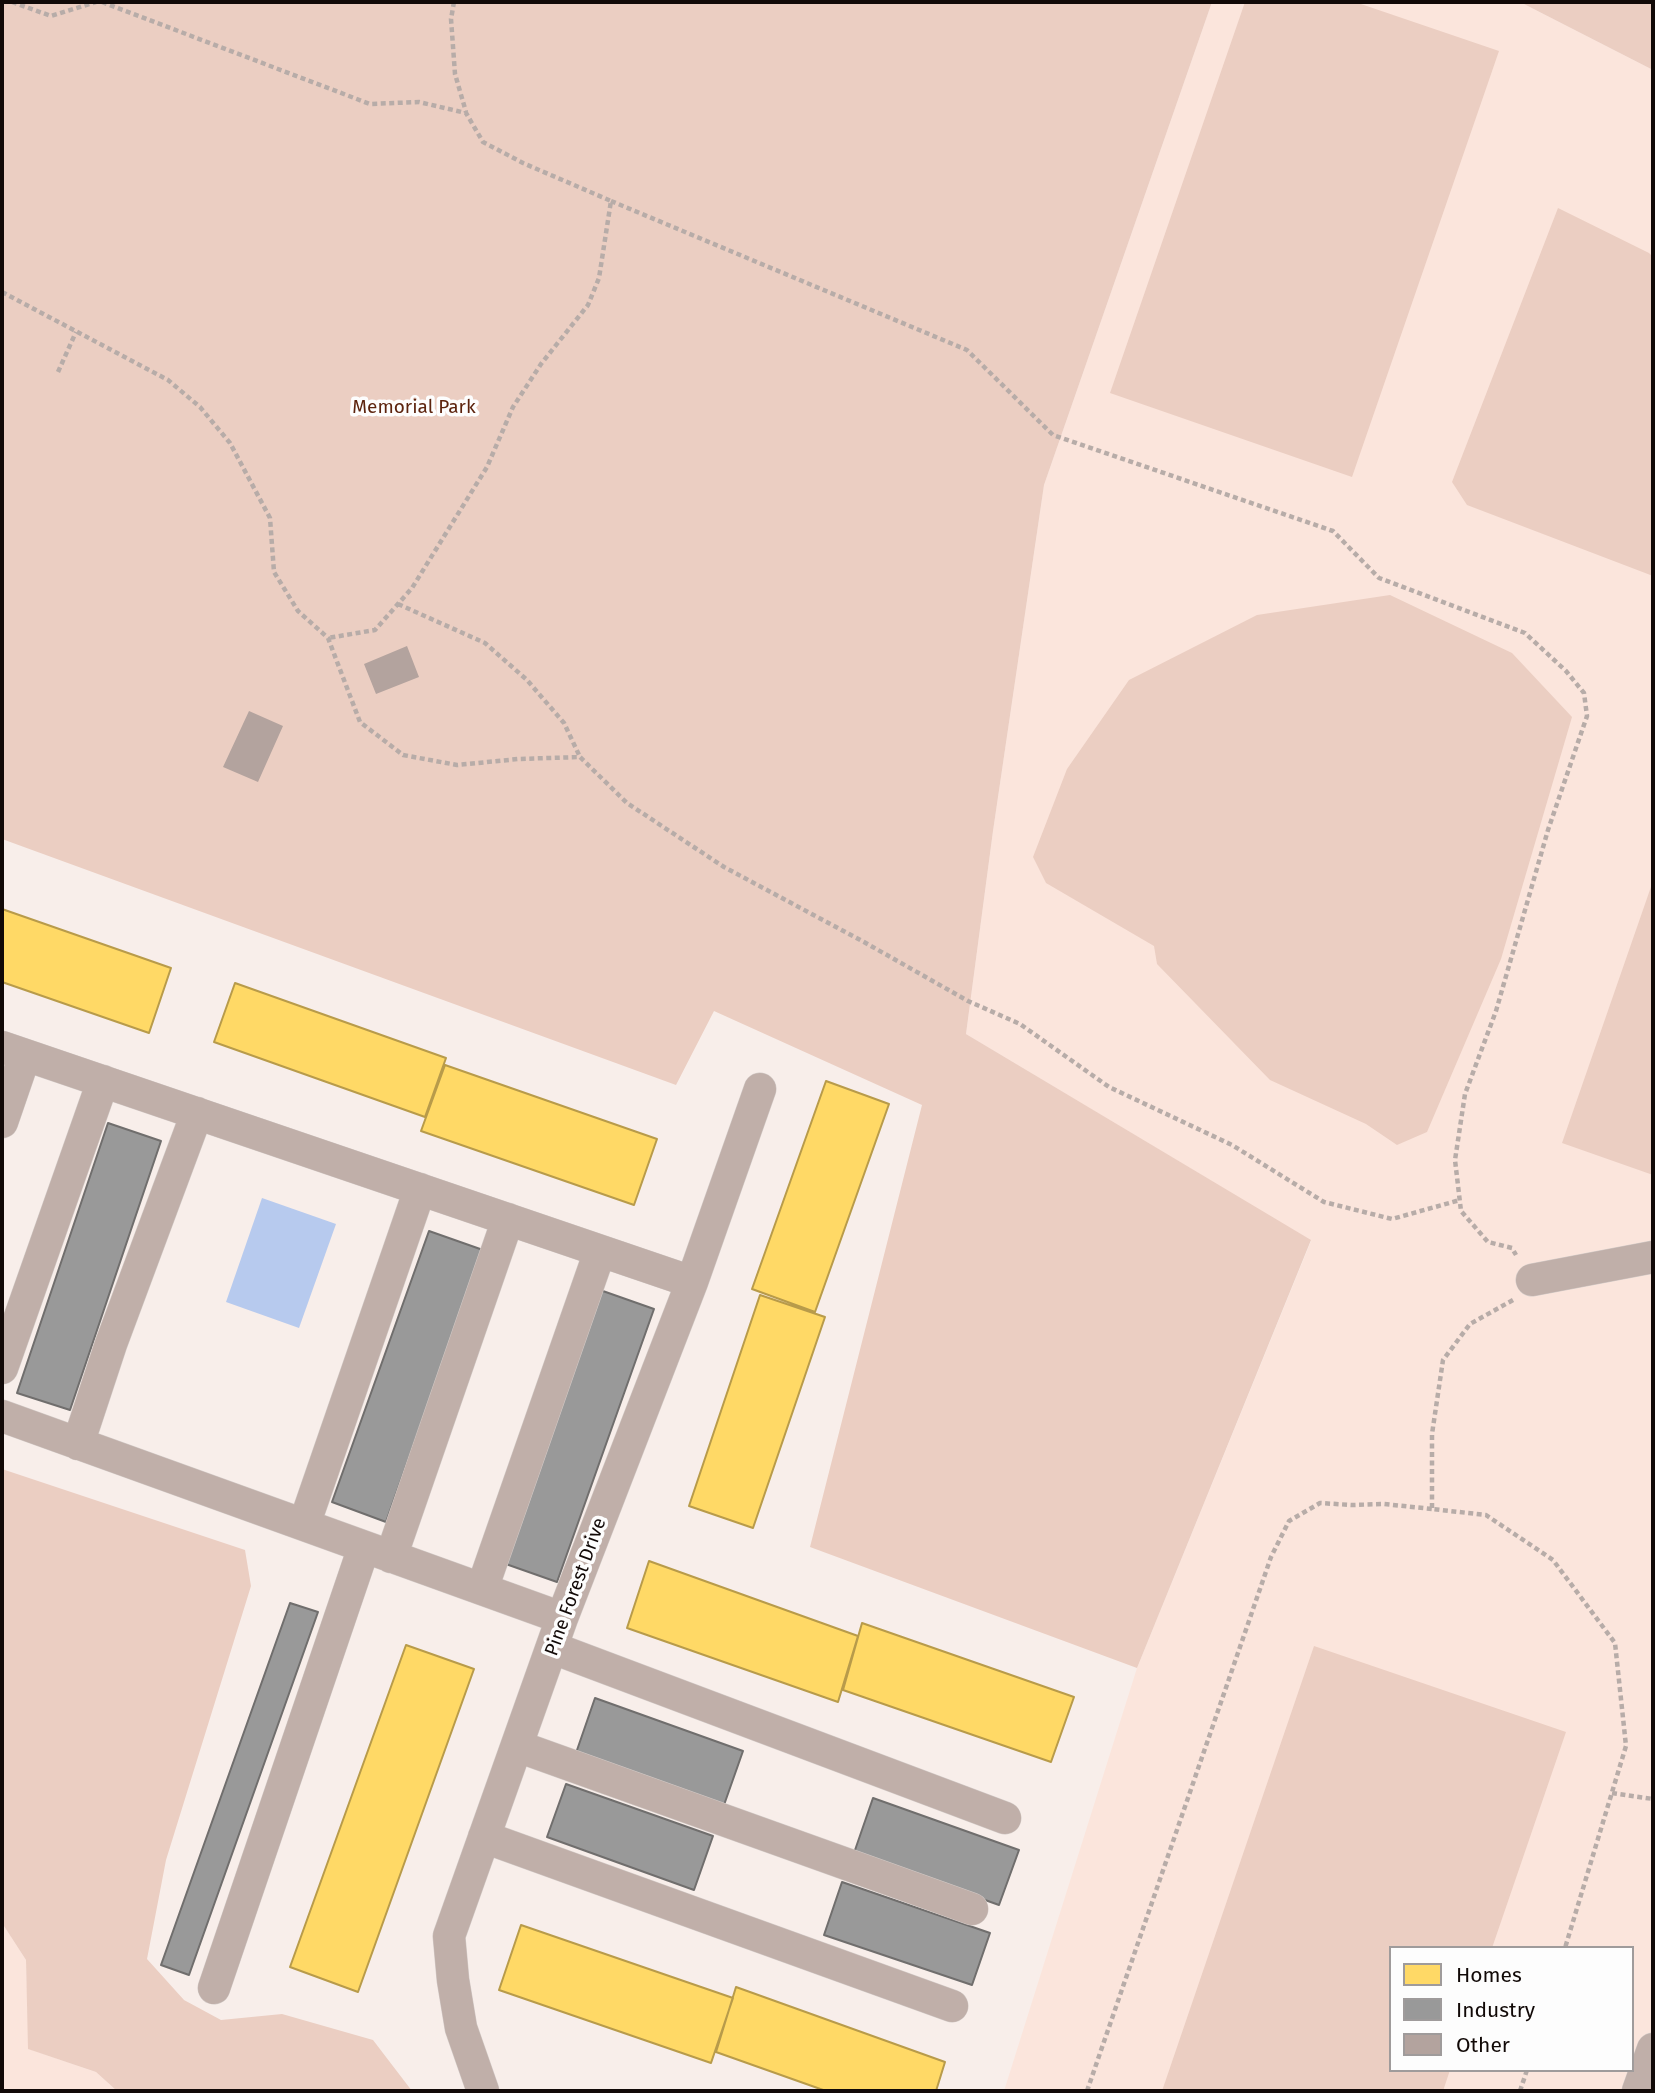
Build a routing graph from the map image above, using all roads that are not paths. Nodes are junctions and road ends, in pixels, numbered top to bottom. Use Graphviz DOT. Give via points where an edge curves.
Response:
graph roads {
  1 [pos="14,1051"];
  2 [pos="103,1081"];
  3 [pos="760,1089"];
  4 [pos="197,1113"];
  5 [pos="2,1122"];
  6 [pos="420,1189"];
  7 [pos="508,1219"];
  8 [pos="600,1251"];
  9 [pos="1653,1257"];
  10 [pos="1532,1280"];
  11 [pos="692,1282"];
  12 [pos="2,1368"];
  13 [pos="2,1416"];
  14 [pos="78,1444"];
  15 [pos="304,1525"];
  16 [pos="377,1552"];
  17 [pos="482,1589"];
  18 [pos="562,1618"];
  19 [pos="553,1648"];
  20 [pos="517,1746"];
  21 [pos="1005,1818"];
  22 [pos="484,1837"];
  23 [pos="972,1909"];
  24 [pos="214,1988"];
  25 [pos="952,2006"];
  26 [pos="1653,2049"];
  27 [pos="483,2091"];
  28 [pos="1638,2091"];
  1 -- 2 [label="street"];
  1 -- 5 [label="street"];
  2 -- 4 [label="street"];
  2 -- 12 [label="street"];
  3 -- 11 [label="street, Pine Forest Drive"];
  4 -- 6 [label="street"];
  4 -- 14 [label="street"];
  6 -- 7 [label="street"];
  6 -- 15 [label="street"];
  7 -- 8 [label="street"];
  7 -- 16 [label="street"];
  8 -- 11 [label="street"];
  8 -- 17 [label="street"];
  9 -- 10 [label="street"];
  11 -- 18 [label="street, Pine Forest Drive"];
  13 -- 14 [label="street"];
  14 -- 15 [label="street"];
  15 -- 16 [label="street"];
  16 -- 17 [label="street"];
  16 -- 24 [label="street"];
  17 -- 18 [label="street"];
  18 -- 19 [label="street, Pine Forest Drive"];
  19 -- 20 [label="street, Pine Forest Drive"];
  19 -- 21 [label="street"];
  20 -- 22 [label="street, Pine Forest Drive"];
  20 -- 23 [label="street"];
  22 -- 25 [label="street"];
  22 -- 27 [label="street, Pine Forest Drive" via="449,1936 461,2028"];
  26 -- 28 [label="street"];
}
